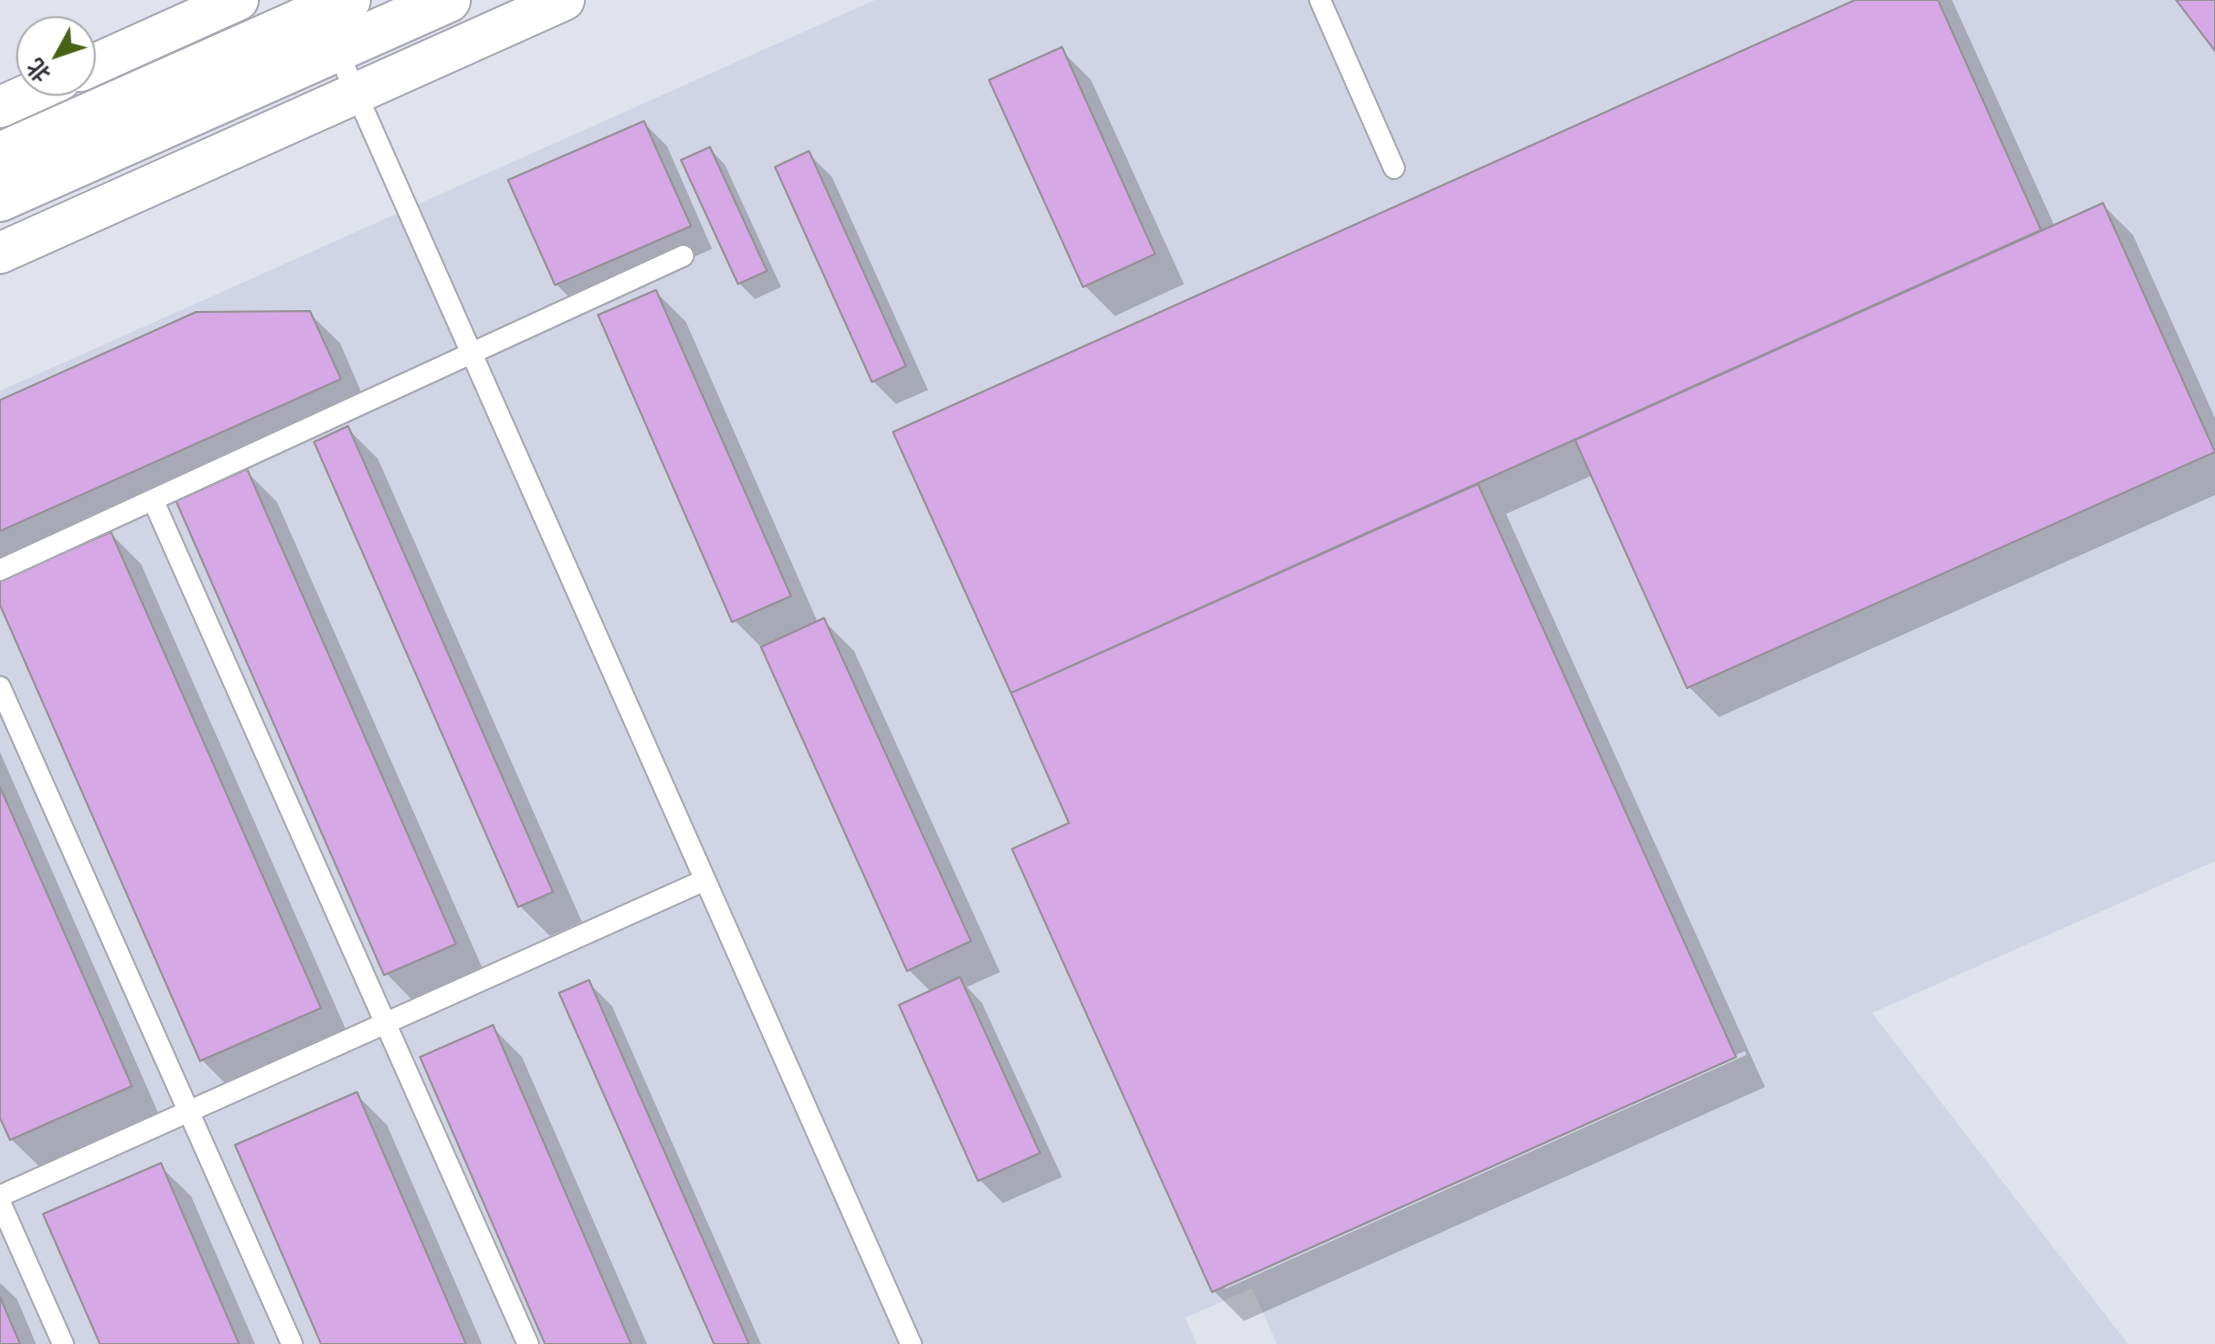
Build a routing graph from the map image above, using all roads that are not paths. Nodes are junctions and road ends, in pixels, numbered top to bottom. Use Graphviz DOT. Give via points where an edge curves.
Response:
graph roads {
  1 [pos="238,0"];
  2 [pos="348,0"];
  3 [pos="448,0"];
  4 [pos="564,0"];
  5 [pos="1320,0"];
  6 [pos="337,50"];
  7 [pos="96,64"];
  8 [pos="356,92"];
  9 [pos="24,96"];
  10 [pos="0,107"];
  11 [pos="0,155"];
  12 [pos="1394,168"];
  13 [pos="0,199"];
  14 [pos="0,253"];
  15 [pos="683,256"];
  16 [pos="471,353"];
  17 [pos="153,500"];
  18 [pos="0,570"];
  19 [pos="0,687"];
  20 [pos="705,880"];
  21 [pos="385,1024"];
  22 [pos="189,1111"];
  23 [pos="0,1199"];
  24 [pos="63,1344"];
  25 [pos="292,1344"];
  26 [pos="528,1344"];
  27 [pos="911,1344"];
  1 -- 7 [label="street"];
  2 -- 11 [label="main road"];
  3 -- 6 [label="main road"];
  4 -- 8 [label="street"];
  5 -- 12 [label="lane"];
  6 -- 8 [label="lane"];
  6 -- 13 [label="main road"];
  8 -- 14 [label="street"];
  8 -- 16 [label="lane"];
  9 -- 10 [label="street"];
  15 -- 16 [label="lane"];
  16 -- 17 [label="lane"];
  16 -- 20 [label="lane"];
  17 -- 18 [label="lane"];
  17 -- 21 [label="lane"];
  19 -- 22 [label="lane"];
  20 -- 21 [label="lane"];
  20 -- 27 [label="lane"];
  21 -- 22 [label="lane"];
  21 -- 26 [label="lane"];
  22 -- 23 [label="lane"];
  22 -- 25 [label="lane"];
  23 -- 24 [label="lane"];
}
